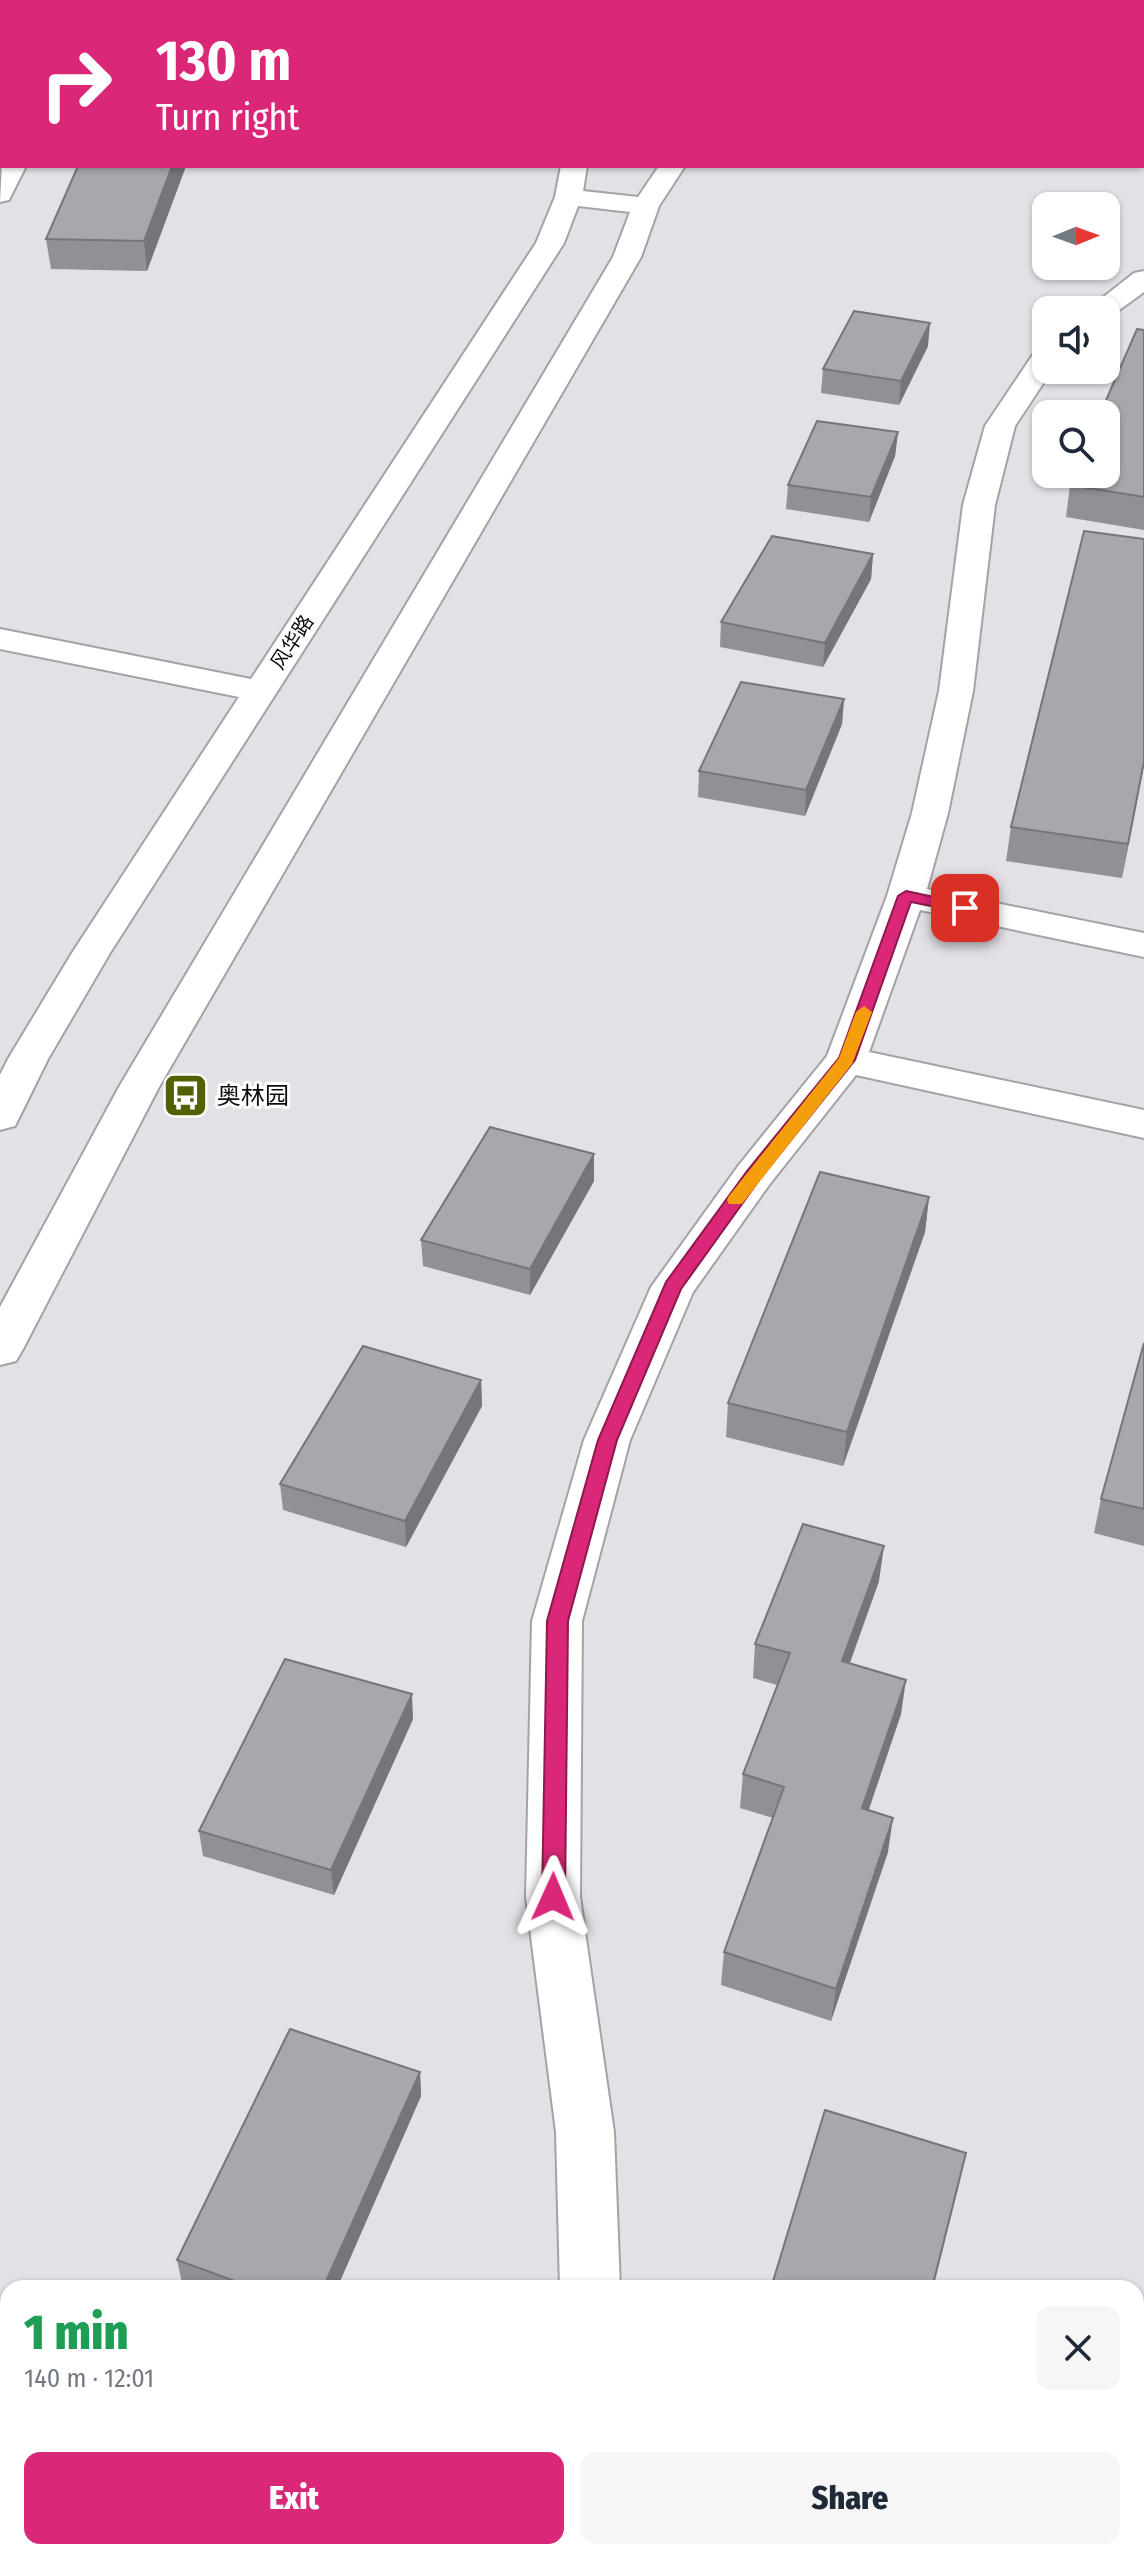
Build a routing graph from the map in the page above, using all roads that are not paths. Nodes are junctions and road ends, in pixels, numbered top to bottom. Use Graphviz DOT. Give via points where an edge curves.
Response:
graph roads {
  1 [pos="12,168"];
  2 [pos="671,168"];
  3 [pos="571,181"];
  4 [pos="0,194"];
  5 [pos="646,206"];
  6 [pos="1144,279"];
  7 [pos="1120,296"];
  8 [pos="1032,377"];
  9 [pos="0,639"];
  10 [pos="260,691"];
  11 [pos="906,896"];
  12 [pos="1144,945"];
  13 [pos="846,1060"];
  14 [pos="0,1116"];
  15 [pos="1144,1124"];
  16 [pos="0,1349"];
  17 [pos="590,2280"];
  1 -- 4 [label="main road"];
  2 -- 5 [label="main road"];
  3 -- 5 [label="main road"];
  3 -- 10 [label="main road, 风华路" via="550,243"];
  5 -- 16 [label="main road" via="627,257 139,1087"];
  6 -- 7 [label="main road"];
  8 -- 11 [label="main road" via="1000,426 979,505 956,691"];
  9 -- 10 [label="main road"];
  10 -- 14 [label="main road, 风华路" via="91,953"];
  11 -- 12 [label="main road"];
  11 -- 13 [label="main road"];
  13 -- 15 [label="main road"];
  13 -- 17 [label="main road" via="673,1287 607,1440 557,1621 553,1897 585,2132"];
}
